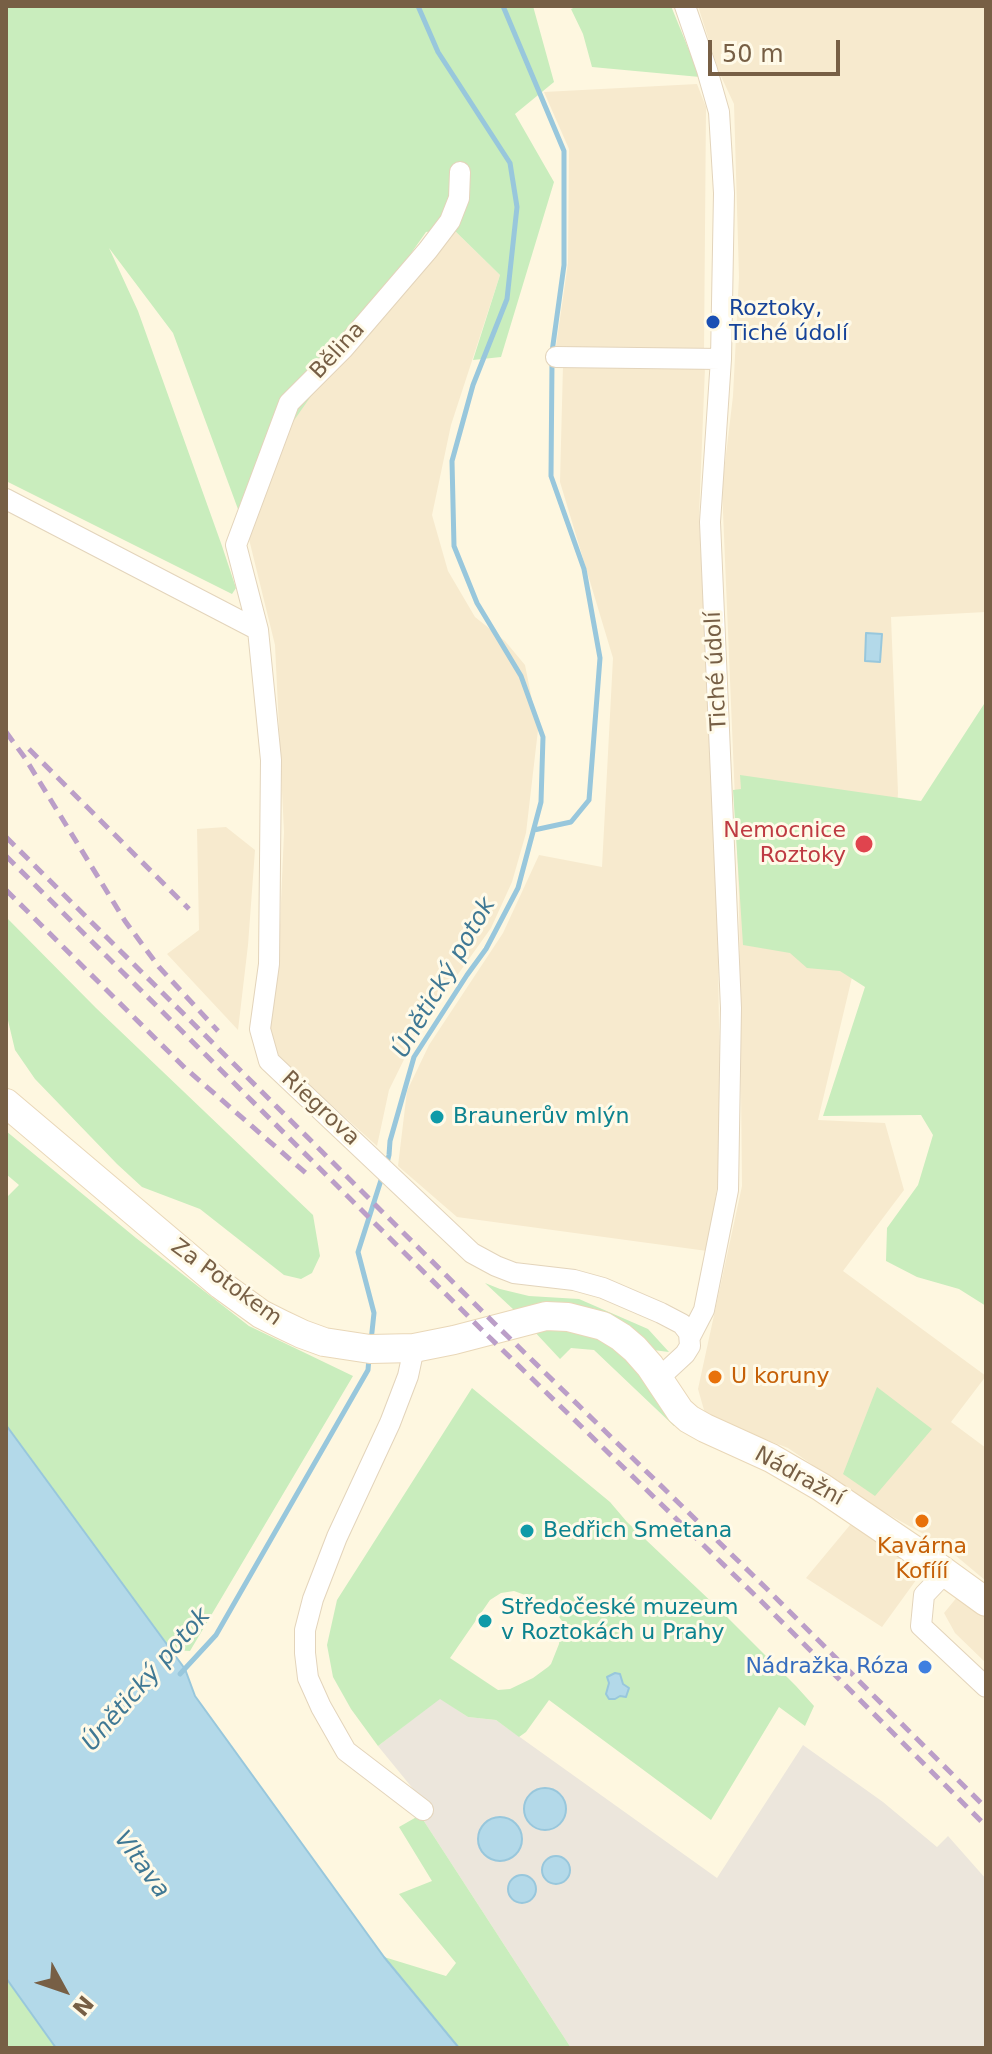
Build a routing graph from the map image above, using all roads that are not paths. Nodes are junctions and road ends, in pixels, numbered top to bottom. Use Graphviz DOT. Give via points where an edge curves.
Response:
graph roads {
  1 [pos="685,6"];
  2 [pos="460,172"];
  3 [pos="556,357"];
  4 [pos="721,359"];
  5 [pos="6,499"];
  6 [pos="236,545"];
  7 [pos="258,630"];
  8 [pos="6,1103"];
  9 [pos="690,1337"];
  10 [pos="404,1348"];
  11 [pos="658,1379"];
  12 [pos="945,1573"];
  13 [pos="986,1602"];
  14 [pos="986,1687"];
  15 [pos="423,1810"];
  1 -- 4 [label="street, Tiché údolí" via="719,112 724,193"];
  2 -- 6 [label="street, Bělina" via="459,198 450,221 343,349 289,403"];
  3 -- 4 [label="street"];
  4 -- 9 [label="street, Tiché údolí" via="710,522 731,1008 728,1190 704,1310"];
  5 -- 7 [label="street"];
  6 -- 7 [label="street, Riegrova"];
  7 -- 9 [label="street, Riegrova" via="271,760 269,964 260,1029 269,1061 464,1246 514,1273 603,1288 670,1317 685,1326"];
  8 -- 10 [label="main road, Za Potokem" via="261,1314 324,1342"];
  9 -- 11 [label="street" via="685,1354"];
  10 -- 11 [label="main road, Za Potokem" via="546,1316 568,1317 621,1337"];
  10 -- 15 [label="street" via="408,1376 313,1599 305,1653 308,1678 346,1751"];
  11 -- 12 [label="main road, Nádražní" via="689,1419 821,1487"];
  12 -- 13 [label="main road, Nádražní"];
  12 -- 14 [label="street" via="924,1595 921,1626"];
}
